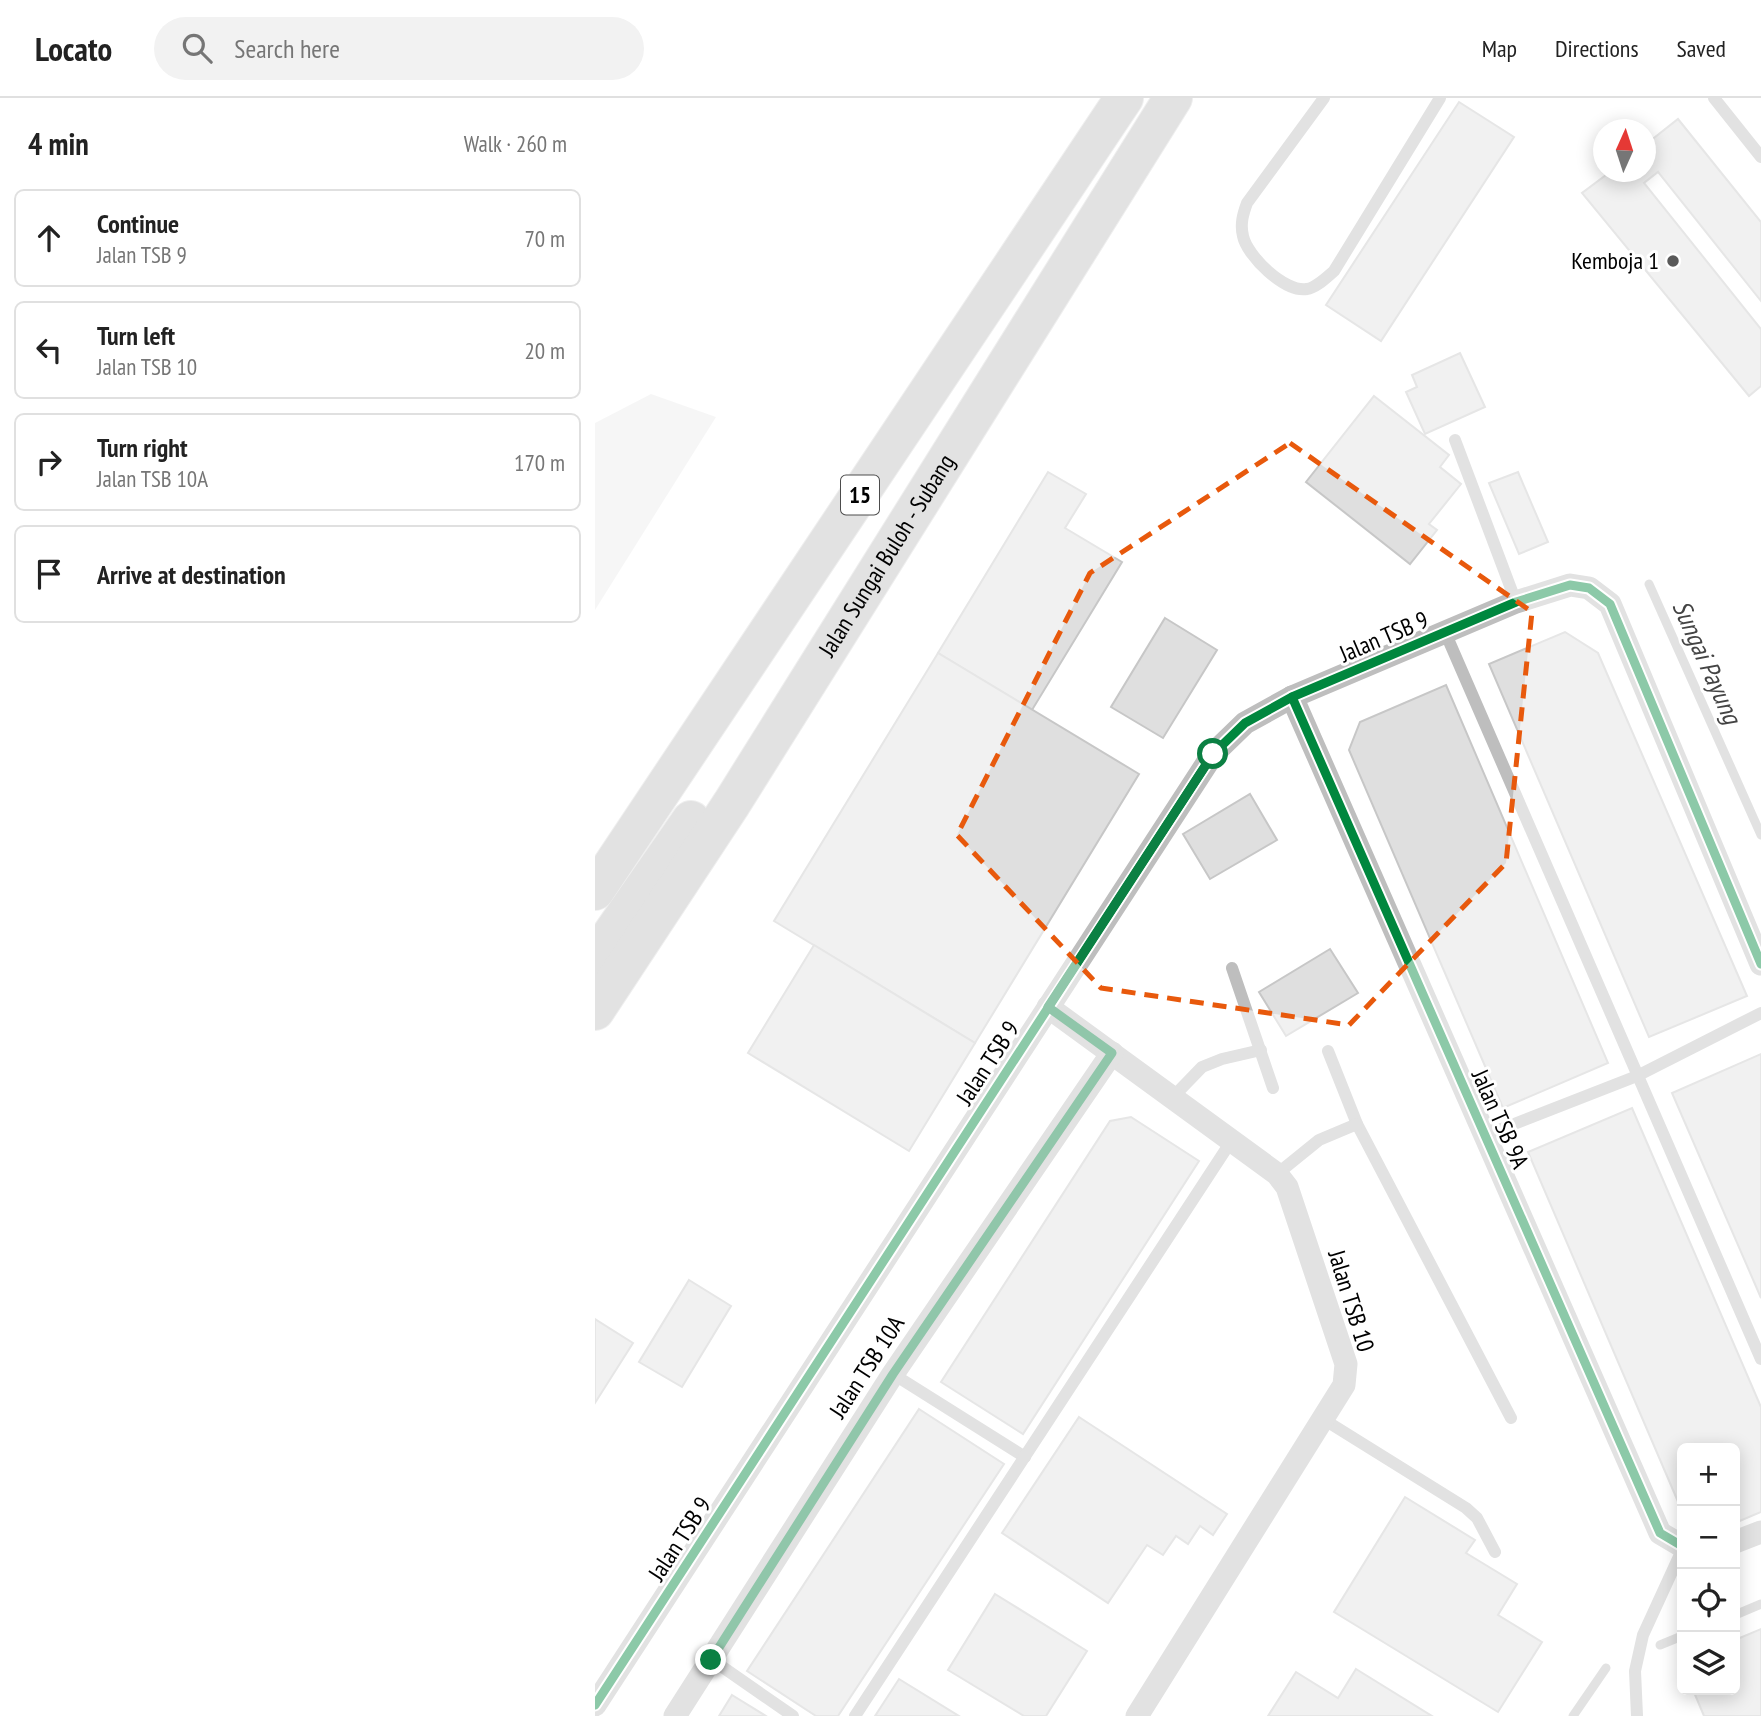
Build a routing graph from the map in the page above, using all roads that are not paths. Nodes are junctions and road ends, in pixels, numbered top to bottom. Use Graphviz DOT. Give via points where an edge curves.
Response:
graph roads {
  1 [pos="1124,98"];
  2 [pos="1173,98"];
  3 [pos="1324,98"];
  4 [pos="1440,98"];
  5 [pos="1719,100"];
  6 [pos="1761,157"];
  7 [pos="1455,440"];
  8 [pos="866,585"];
  9 [pos="1516,602"];
  10 [pos="1445,632"];
  11 [pos="1292,698"];
  12 [pos="595,891"];
  13 [pos="595,958"];
  14 [pos="1761,964"];
  15 [pos="1232,968"];
  16 [pos="1048,1007"];
  17 [pos="595,1011"];
  18 [pos="1761,1013"];
  19 [pos="1261,1050"];
  20 [pos="1328,1051"];
  21 [pos="1112,1053"];
  22 [pos="1637,1076"];
  23 [pos="1273,1088"];
  24 [pos="1173,1097"];
  25 [pos="1357,1124"];
  26 [pos="1486,1135"];
  27 [pos="1232,1140"];
  28 [pos="1277,1174"];
  29 [pos="1761,1359"];
  30 [pos="893,1374"];
  31 [pos="1511,1418"];
  32 [pos="1323,1419"];
  33 [pos="1025,1457"];
  34 [pos="1761,1532"];
  35 [pos="1740,1540"];
  36 [pos="1677,1545"];
  37 [pos="1495,1552"];
  38 [pos="1677,1559"];
  39 [pos="711,1660"];
  40 [pos="595,1705"];
  41 [pos="675,1716"];
  42 [pos="793,1716"];
  43 [pos="855,1716"];
  44 [pos="1137,1716"];
  45 [pos="1637,1716"];
  1 -- 12 [label="highway, 15"];
  2 -- 8 [label="highway, Jalan Sungai Buloh - Subang / 15"];
  3 -- 4 [label="lane" via="1247,203 1242,218 1243,237 1251,254 1291,288 1308,289 1334,271"];
  5 -- 6 [label="lane"];
  7 -- 9 [label="lane"];
  8 -- 13 [label="highway" via="830,609 737,754"];
  8 -- 17 [label="highway, Jalan Sungai Buloh - Subang / 15" via="732,803"];
  9 -- 10 [label="street, Jalan TSB 9"];
  9 -- 14 [label="street, Jalan TSB 9" via="1570,585 1589,588 1610,604"];
  10 -- 11 [label="street, Jalan TSB 9"];
  10 -- 22 [label="lane"];
  11 -- 16 [label="street, Jalan TSB 9" via="1245,723 1213,754"];
  11 -- 26 [label="street, Jalan TSB 9A"];
  15 -- 19 [label="lane"];
  16 -- 21 [label="street, Jalan TSB 10"];
  16 -- 40 [label="street, Jalan TSB 9"];
  18 -- 22 [label="lane"];
  19 -- 23 [label="lane"];
  19 -- 24 [label="lane" via="1202,1067"];
  20 -- 25 [label="lane"];
  21 -- 24 [label="street, Jalan TSB 10"];
  21 -- 30 [label="street, Jalan TSB 10A"];
  22 -- 26 [label="lane"];
  22 -- 29 [label="lane"];
  24 -- 27 [label="street, Jalan TSB 10"];
  25 -- 28 [label="lane" via="1319,1140"];
  25 -- 31 [label="lane"];
  26 -- 36 [label="street, Jalan TSB 9A" via="1660,1533"];
  27 -- 28 [label="street, Jalan TSB 10"];
  27 -- 33 [label="lane"];
  28 -- 32 [label="street, Jalan TSB 10" via="1287,1186 1346,1364 1344,1385"];
  30 -- 33 [label="lane"];
  30 -- 39 [label="street, Jalan TSB 10A"];
  32 -- 37 [label="lane" via="1466,1508 1477,1518"];
  32 -- 44 [label="street, Jalan TSB 10"];
  33 -- 43 [label="lane"];
  34 -- 35 [label="street"];
  38 -- 45 [label="lane" via="1643,1635 1635,1671"];
  39 -- 41 [label="street, Jalan TSB 10A"];
  39 -- 42 [label="lane"];
}
